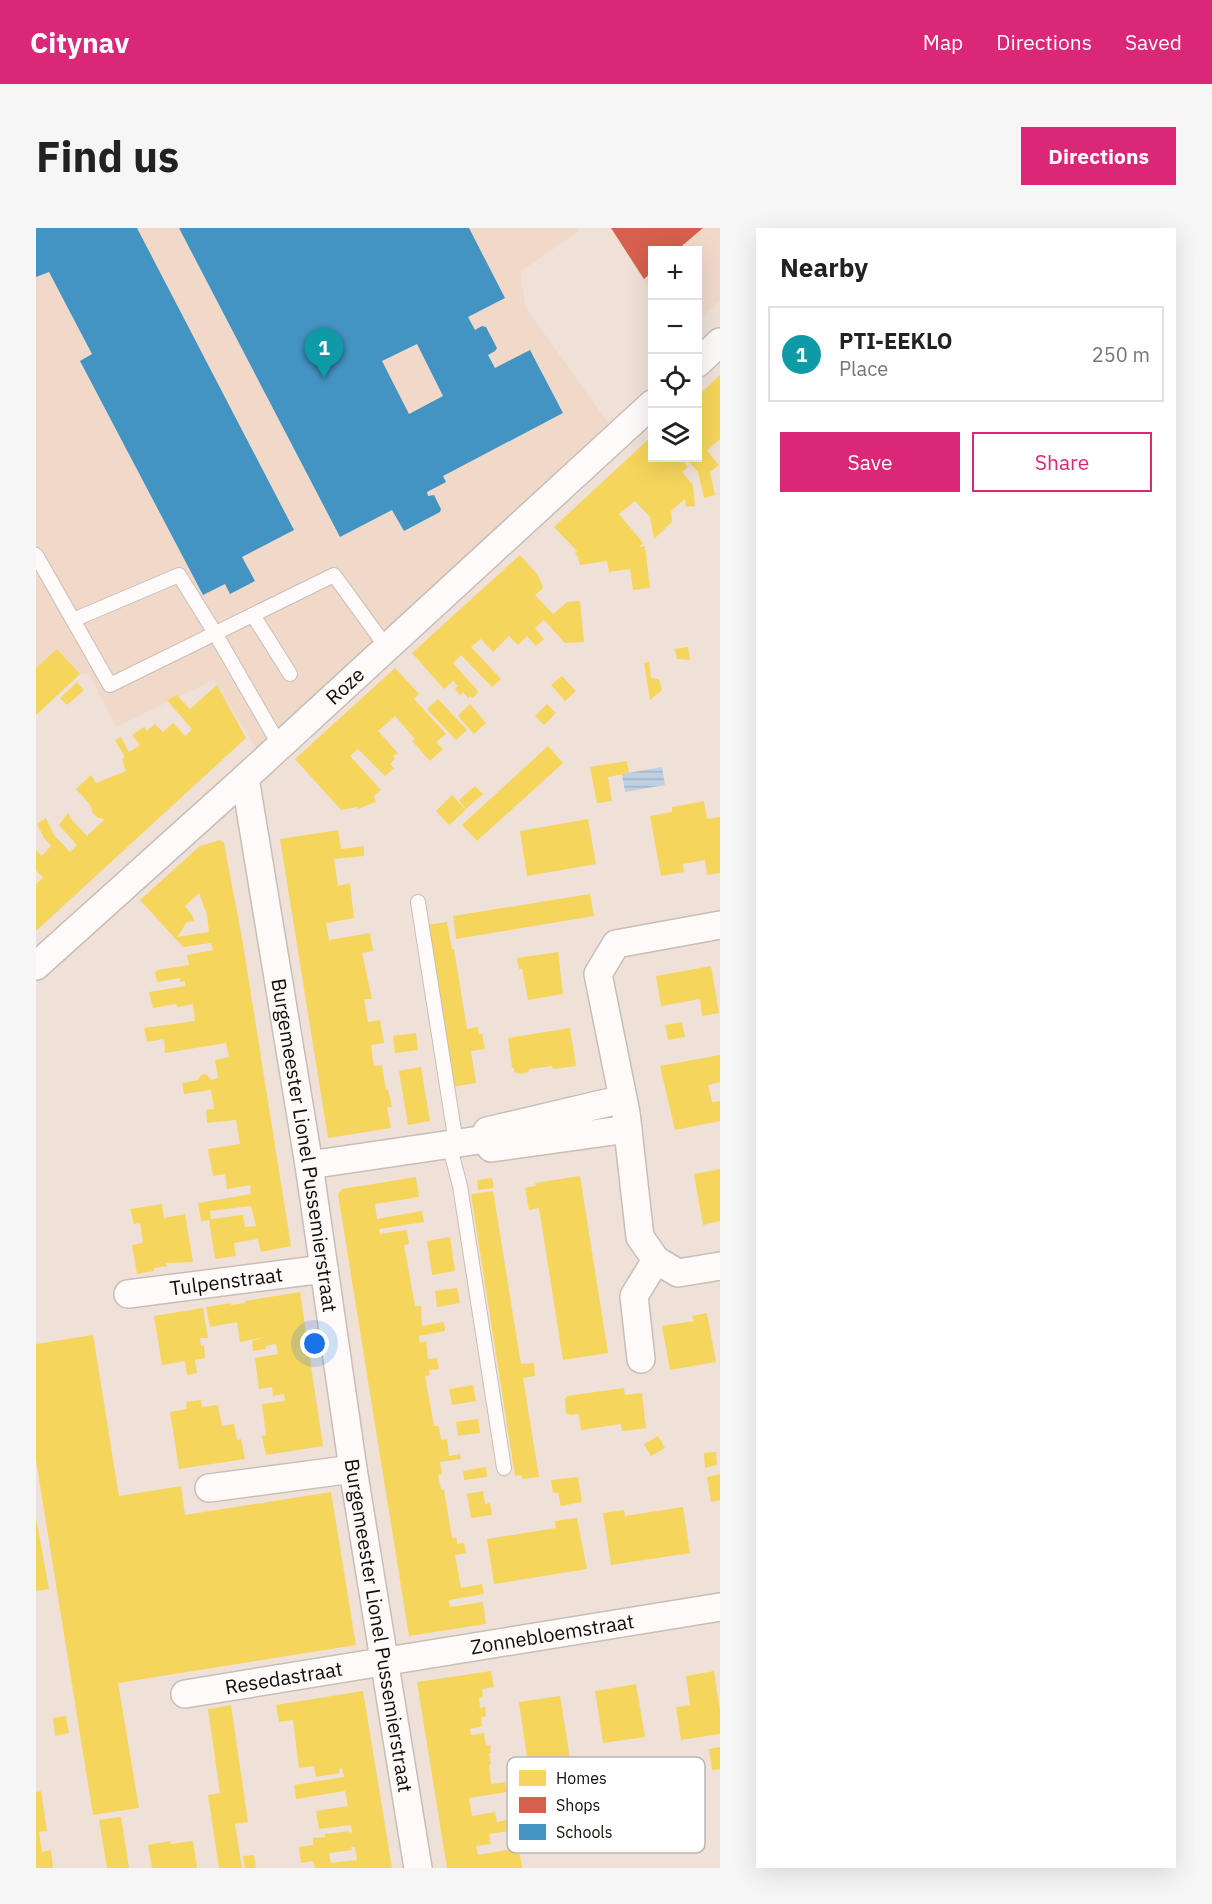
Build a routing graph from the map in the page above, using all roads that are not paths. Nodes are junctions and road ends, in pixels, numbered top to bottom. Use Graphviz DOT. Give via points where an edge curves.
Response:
graph roads {
  1 [pos="720,342"];
  2 [pos="702,359"];
  3 [pos="648,408"];
  4 [pos="36,555"];
  5 [pos="253,615"];
  6 [pos="73,620"];
  7 [pos="215,633"];
  8 [pos="387,648"];
  9 [pos="290,674"];
  10 [pos="279,747"];
  11 [pos="245,778"];
  12 [pos="418,902"];
  13 [pos="720,925"];
  14 [pos="36,966"];
  15 [pos="623,1099"];
  16 [pos="628,1130"];
  17 [pos="486,1139"];
  18 [pos="453,1144"];
  19 [pos="309,1165"];
  20 [pos="656,1260"];
  21 [pos="720,1266"];
  22 [pos="324,1269"];
  23 [pos="128,1294"];
  24 [pos="641,1359"];
  25 [pos="504,1468"];
  26 [pos="353,1469"];
  27 [pos="209,1488"];
  28 [pos="720,1607"];
  29 [pos="384,1661"];
  30 [pos="185,1694"];
  31 [pos="418,1868"];
  1 -- 2 [label="street"];
  3 -- 8 [label="street, Roze"];
  4 -- 6 [label="lane"];
  5 -- 7 [label="lane"];
  5 -- 8 [label="lane" via="333,575"];
  5 -- 9 [label="lane"];
  6 -- 7 [label="lane" via="179,575"];
  6 -- 7 [label="lane" via="111,685"];
  7 -- 10 [label="lane"];
  8 -- 10 [label="street, Roze"];
  10 -- 11 [label="street, Roze"];
  11 -- 14 [label="street, Roze"];
  11 -- 19 [label="street, Burgemeester Lionel Pussemierstraat"];
  12 -- 18 [label="lane"];
  13 -- 15 [label="street" via="616,944 598,974"];
  15 -- 16 [label="street"];
  15 -- 17 [label="street" via="487,1131"];
  16 -- 17 [label="street" via="491,1148"];
  16 -- 20 [label="street" via="640,1237"];
  17 -- 18 [label="street"];
  18 -- 19 [label="street"];
  18 -- 25 [label="lane"];
  19 -- 22 [label="street, Burgemeester Lionel Pussemierstraat"];
  20 -- 21 [label="street" via="678,1273"];
  20 -- 24 [label="street" via="634,1296"];
  22 -- 23 [label="street, Tulpenstraat"];
  22 -- 26 [label="street, Burgemeester Lionel Pussemierstraat"];
  26 -- 27 [label="street"];
  26 -- 29 [label="street, Burgemeester Lionel Pussemierstraat"];
  28 -- 29 [label="street, Zonnebloemstraat"];
  29 -- 30 [label="street, Resedastraat"];
  29 -- 31 [label="street, Burgemeester Lionel Pussemierstraat"];
}
